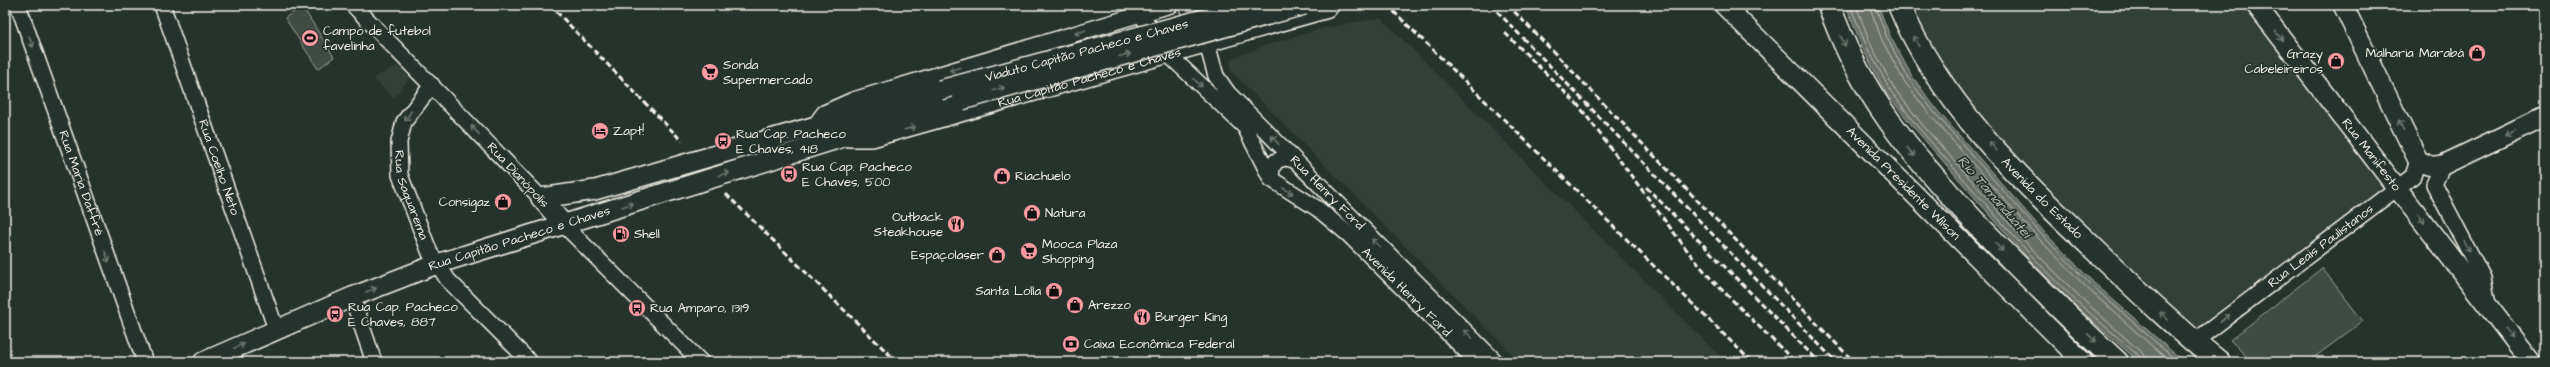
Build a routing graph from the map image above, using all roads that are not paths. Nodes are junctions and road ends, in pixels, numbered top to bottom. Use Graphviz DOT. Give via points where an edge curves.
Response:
graph roads {
  1 [pos="18,5"];
  2 [pos="162,5"];
  3 [pos="352,5"];
  4 [pos="1171,5"];
  5 [pos="1186,5"];
  6 [pos="1256,5"];
  7 [pos="1304,5"];
  8 [pos="1332,5"];
  9 [pos="1724,5"];
  10 [pos="1829,5"];
  11 [pos="1899,5"];
  12 [pos="2256,5"];
  13 [pos="2343,5"];
  14 [pos="1138,9"];
  15 [pos="1208,44"];
  16 [pos="1170,56"];
  17 [pos="432,84"];
  18 [pos="940,90"];
  19 [pos="882,91"];
  20 [pos="962,100"];
  21 [pos="856,106"];
  22 [pos="2545,116"];
  23 [pos="838,139"];
  24 [pos="1294,160"];
  25 [pos="2418,160"];
  26 [pos="686,163"];
  27 [pos="2443,165"];
  28 [pos="1271,179"];
  29 [pos="687,186"];
  30 [pos="2397,188"];
  31 [pos="595,190"];
  32 [pos="541,198"];
  33 [pos="564,225"];
  34 [pos="437,264"];
  35 [pos="352,297"];
  36 [pos="2488,305"];
  37 [pos="276,329"];
  38 [pos="2194,342"];
  39 [pos="145,362"];
  40 [pos="203,362"];
  41 [pos="374,362"];
  42 [pos="530,362"];
  43 [pos="701,362"];
  44 [pos="1478,362"];
  45 [pos="1496,362"];
  46 [pos="2083,362"];
  47 [pos="2117,362"];
  48 [pos="2219,362"];
  49 [pos="2531,362"];
  1 -- 39 [label="street, Rua Maria Daffré, one-way"];
  2 -- 37 [label="street, Rua Coelho Neto"];
  3 -- 17 [label="street, Rua Dianópolis"];
  4 -- 14 [label="street, Rua Capitão Pacheco e Chaves"];
  5 -- 15 [label="street, Rua Henry Ford"];
  6 -- 18 [label="main road, Viaduto Capitão Pacheco e Chaves, bridge"];
  20 -- 7 [label="main road, Viaduto Capitão Pacheco e Chaves, one-way, bridge"];
  8 -- 15 [label="street, Rua Capitão Pacheco e Chaves" via="1328,10"];
  9 -- 46 [label="main road, Avenida Presidente Wilson"];
  10 -- 47 [label="highway, one-way" via="1854,65 1875,103 1904,143 2018,268"];
  38 -- 11 [label="highway, Avenida do Estado, one-way" via="2017,176 1931,65"];
  12 -- 30 [label="main road, Rua Manifesto, one-way"];
  25 -- 13 [label="main road, one-way"];
  14 -- 16 [label="street"];
  14 -- 19 [label="street, Rua Capitão Pacheco e Chaves, one-way"];
  15 -- 16 [label="street, Rua Capitão Pacheco e Chaves"];
  24 -- 15 [label="street, Rua Henry Ford, one-way" via="1220,84 1212,67"];
  23 -- 16 [label="street, Rua Capitão Pacheco e Chaves, one-way" via="872,138"];
  16 -- 28 [label="street, one-way" via="1245,127"];
  32 -- 17 [label="street, Rua Dianópolis, one-way"];
  17 -- 34 [label="street, Rua Saquarema, one-way" via="404,122 398,142 398,159 400,175 418,224"];
  18 -- 19 [label="main road"];
  18 -- 21 [label="main road, Rua Capitão Pacheco e Chaves"];
  19 -- 21 [label="street, Rua Capitão Pacheco e Chaves"];
  20 -- 23 [label="main road, Rua Capitão Pacheco e Chaves"];
  21 -- 23 [label="main road" via="858,119 853,127"];
  21 -- 26 [label="main road, Rua Capitão Pacheco e Chaves" via="816,124"];
  22 -- 27 [label="main road, one-way"];
  29 -- 23 [label="main road, Rua Capitão Pacheco e Chaves, one-way"];
  24 -- 28 [label="street" via="1284,158 1276,161"];
  45 -- 24 [label="street, Rua Henry Ford, one-way"];
  25 -- 27 [label="main road" via="2430,167"];
  25 -- 30 [label="street, Rua Leais Paulistanos" via="2413,176"];
  26 -- 29 [label="main road" via="682,175"];
  26 -- 31 [label="main road, Rua Capitão Pacheco e Chaves"];
  27 -- 36 [label="street, Rua Manifesto, one-way" via="2434,180 2435,187 2483,278"];
  28 -- 44 [label="street, Avenida Henry Ford, one-way" via="1318,209 1348,234"];
  33 -- 29 [label="main road, Rua Capitão Pacheco e Chaves, one-way"];
  30 -- 36 [label="main road, Rua Manifesto, one-way"];
  38 -- 30 [label="street, Rua Leais Paulistanos, one-way"];
  31 -- 32 [label="main road, Rua Capitão Pacheco e Chaves"];
  31 -- 33 [label="main road" via="567,205"];
  32 -- 33 [label="main road, Rua Dianópolis"];
  33 -- 34 [label="main road, Rua Capitão Pacheco e Chaves"];
  33 -- 43 [label="street, Rua Dianópolis"];
  35 -- 34 [label="main road, Rua Capitão Pacheco e Chaves, one-way"];
  34 -- 42 [label="street, Rua Saquarema" via="448,280"];
  35 -- 37 [label="main road, Rua Capitão Pacheco e Chaves"];
  35 -- 41 [label="street"];
  36 -- 49 [label="main road, Rua Manifesto, one-way"];
  40 -- 37 [label="main road, Rua Capitão Pacheco e Chaves, one-way"];
  38 -- 48 [label="highway, Avenida do Estado"];
}
